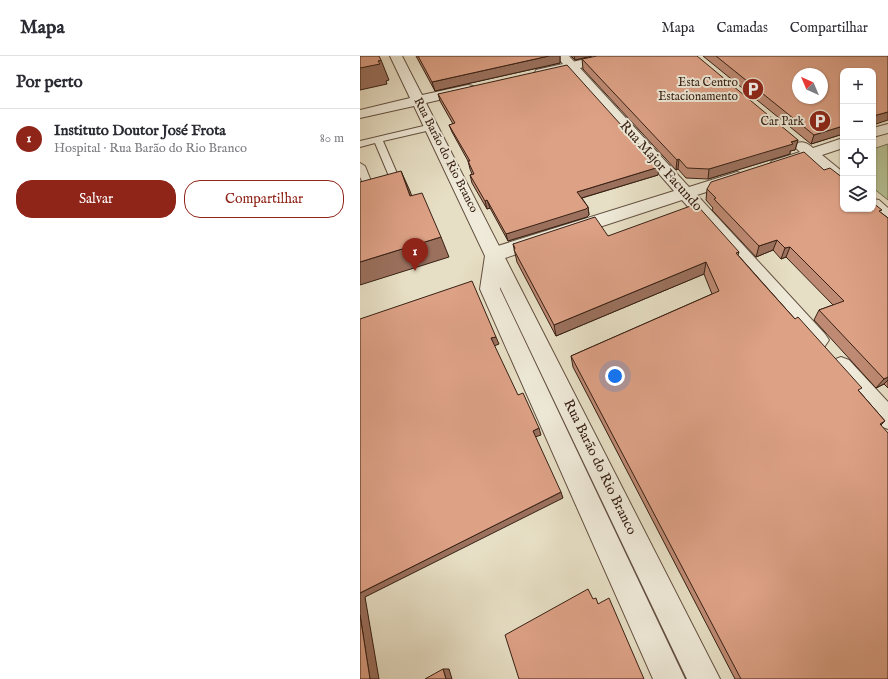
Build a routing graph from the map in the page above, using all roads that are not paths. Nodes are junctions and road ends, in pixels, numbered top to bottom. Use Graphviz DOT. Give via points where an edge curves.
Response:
graph roads {
  1 [pos="396,56"];
  2 [pos="615,56"];
  3 [pos="566,61"];
  4 [pos="526,76"];
  5 [pos="481,86"];
  6 [pos="418,100"];
  7 [pos="360,114"];
  8 [pos="432,127"];
  9 [pos="888,128"];
  10 [pos="876,132"];
  11 [pos="789,136"];
  12 [pos="378,140"];
  13 [pos="360,144"];
  14 [pos="840,144"];
  15 [pos="811,154"];
  16 [pos="360,166"];
  17 [pos="840,178"];
  18 [pos="686,193"];
  19 [pos="876,207"];
  20 [pos="888,217"];
  21 [pos="495,254"];
  22 [pos="888,418"];
  23 [pos="669,679"];
  24 [pos="704,679"];
  1 -- 6 [label="street, Rua Barão do Rio Branco"];
  2 -- 3 [label="street"];
  3 -- 4 [label="street"];
  3 -- 18 [label="street, Rua Major Facundo"];
  5 -- 6 [label="street"];
  6 -- 7 [label="street"];
  6 -- 8 [label="street, Rua Barão do Rio Branco"];
  8 -- 12 [label="lane"];
  8 -- 21 [label="street, Rua Barão do Rio Branco"];
  9 -- 10 [label="street"];
  11 -- 15 [label="street"];
  12 -- 13 [label="lane"];
  12 -- 16 [label="lane" via="394,178 368,185"];
  14 -- 15 [label="street"];
  15 -- 17 [label="street"];
  15 -- 18 [label="street"];
  18 -- 21 [label="street"];
  18 -- 22 [label="street, Rua Major Facundo"];
  19 -- 20 [label="street"];
  21 -- 23 [label="street, Rua Barão do Rio Branco" via="490,289"];
  21 -- 24 [label="street, Rua Barão do Rio Branco"];
}
